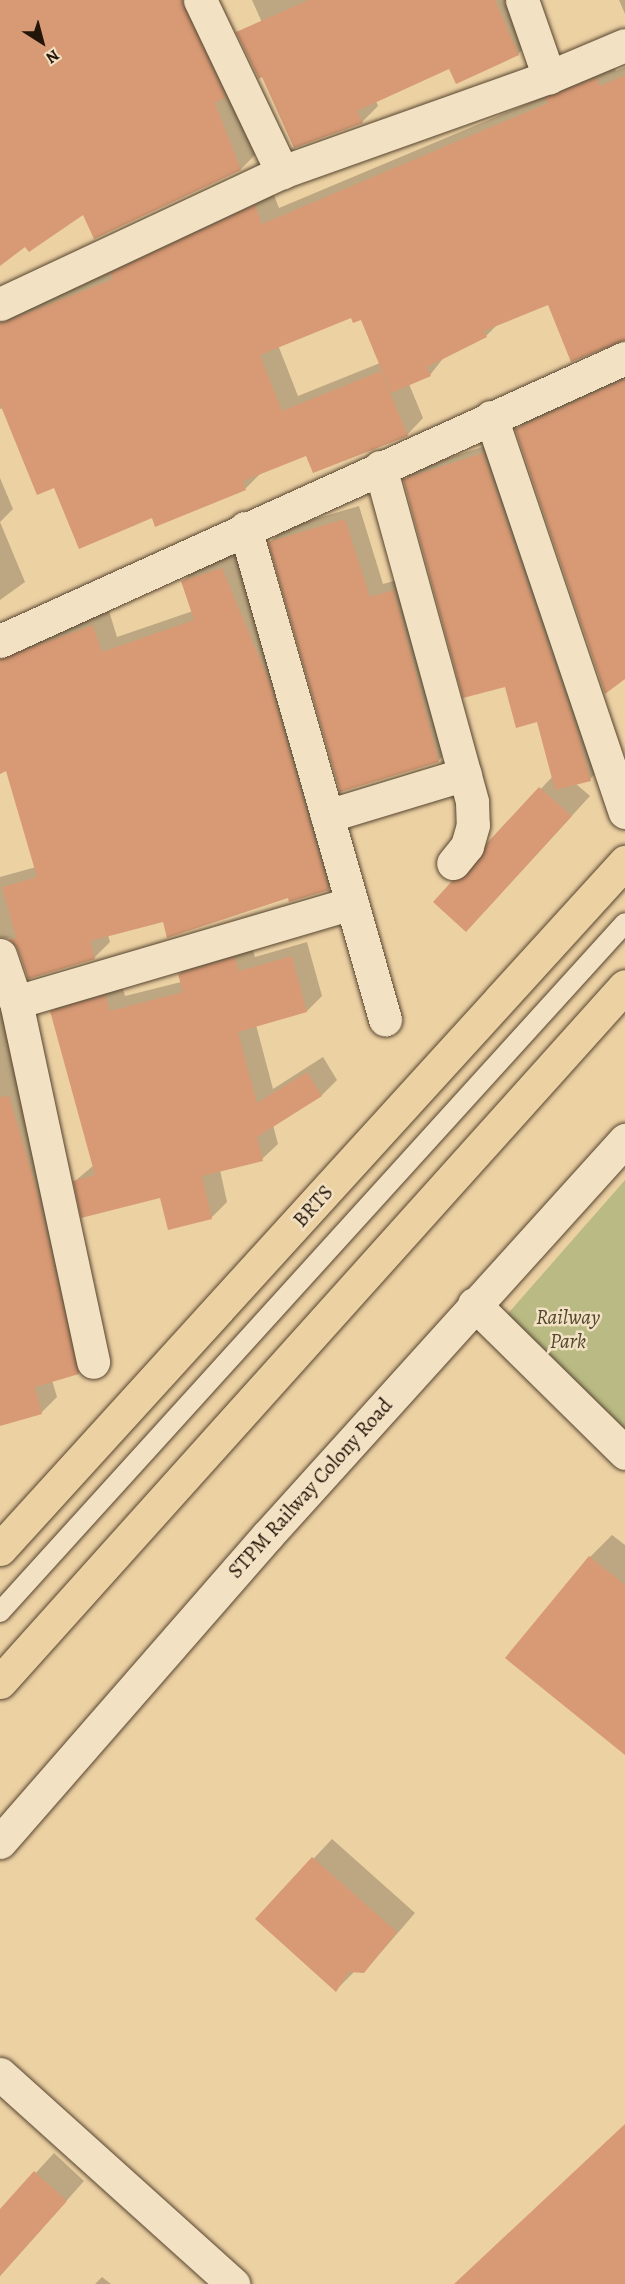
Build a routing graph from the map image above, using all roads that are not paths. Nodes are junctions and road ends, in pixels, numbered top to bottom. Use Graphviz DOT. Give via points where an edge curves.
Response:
graph roads {
  1 [pos="200,0"];
  2 [pos="522,0"];
  3 [pos="625,45"];
  4 [pos="549,77"];
  5 [pos="282,172"];
  6 [pos="0,304"];
  7 [pos="625,358"];
  8 [pos="491,417"];
  9 [pos="380,467"];
  10 [pos="245,528"];
  11 [pos="0,641"];
  12 [pos="465,774"];
  13 [pos="625,812"];
  14 [pos="327,816"];
  15 [pos="625,862"];
  16 [pos="453,863"];
  17 [pos="352,903"];
  18 [pos="625,923"];
  19 [pos="0,955"];
  20 [pos="625,986"];
  21 [pos="16,1002"];
  22 [pos="385,1019"];
  23 [pos="625,1140"];
  24 [pos="474,1305"];
  25 [pos="93,1362"];
  26 [pos="625,1453"];
  27 [pos="0,1549"];
  28 [pos="0,1612"];
  29 [pos="0,1682"];
  30 [pos="0,1842"];
  31 [pos="0,2074"];
  32 [pos="233,2284"];
  1 -- 5 [label="street"];
  2 -- 4 [label="street"];
  3 -- 4 [label="street"];
  4 -- 5 [label="street"];
  5 -- 6 [label="street"];
  7 -- 8 [label="street"];
  8 -- 9 [label="street"];
  8 -- 13 [label="street"];
  9 -- 10 [label="street"];
  9 -- 12 [label="street"];
  10 -- 11 [label="street"];
  10 -- 14 [label="street"];
  12 -- 14 [label="street"];
  12 -- 16 [label="street" via="473,825 467,846"];
  14 -- 17 [label="street"];
  15 -- 27 [label="main road, BRTS"];
  17 -- 21 [label="street"];
  17 -- 22 [label="street"];
  18 -- 28 [label="lane"];
  19 -- 21 [label="street"];
  20 -- 29 [label="main road"];
  21 -- 25 [label="street"];
  23 -- 24 [label="street, STPM Railway Colony Road"];
  24 -- 26 [label="street"];
  24 -- 30 [label="street, STPM Railway Colony Road"];
  31 -- 32 [label="street"];
}
